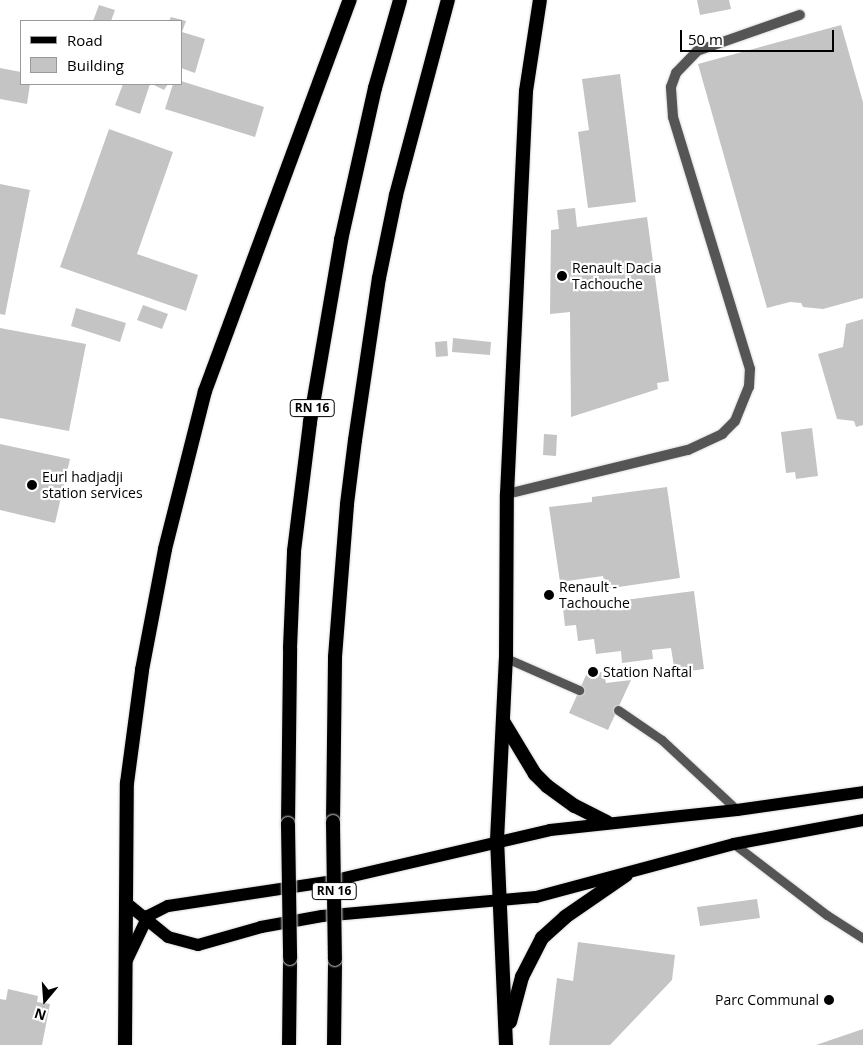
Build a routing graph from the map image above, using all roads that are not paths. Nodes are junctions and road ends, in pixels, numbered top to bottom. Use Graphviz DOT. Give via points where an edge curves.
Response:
graph roads {
  1 [pos="350,0"];
  2 [pos="400,0"];
  3 [pos="448,0"];
  4 [pos="540,0"];
  5 [pos="800,15"];
  6 [pos="507,494"];
  7 [pos="506,658"];
  8 [pos="579,690"];
  9 [pos="618,710"];
  10 [pos="503,721"];
  11 [pos="863,792"];
  12 [pos="737,810"];
  13 [pos="863,820"];
  14 [pos="606,822"];
  15 [pos="497,840"];
  16 [pos="734,844"];
  17 [pos="626,875"];
  18 [pos="498,899"];
  19 [pos="125,902"];
  20 [pos="146,920"];
  21 [pos="863,938"];
  22 [pos="125,964"];
  23 [pos="507,1040"];
  24 [pos="125,1045"];
  25 [pos="289,1045"];
  26 [pos="334,1045"];
  1 -- 19 [label="highway" via="211,372 184,469 165,549 133,725 127,783"];
  2 -- 25 [label="highway, RN 16, bridge" via="375,88 341,240 310,422 294,551 288,824"];
  3 -- 26 [label="highway, RN 16, bridge" via="396,194 379,278 347,504 335,656 332,822"];
  4 -- 6 [label="highway" via="526,91"];
  5 -- 6 [label="street" via="697,51 676,73 671,87 673,117 750,369 744,405 735,421 706,444 688,450"];
  6 -- 7 [label="highway"];
  7 -- 8 [label="lane"];
  7 -- 10 [label="highway"];
  9 -- 12 [label="lane" via="662,740"];
  10 -- 14 [label="highway" via="535,774 547,786"];
  10 -- 15 [label="highway"];
  11 -- 12 [label="main road"];
  12 -- 14 [label="main road"];
  13 -- 16 [label="main road"];
  14 -- 15 [label="main road"];
  15 -- 18 [label="highway"];
  15 -- 20 [label="main road" via="327,882 168,906 151,912"];
  16 -- 17 [label="main road"];
  16 -- 21 [label="lane" via="827,915"];
  17 -- 18 [label="main road" via="536,897"];
  17 -- 23 [label="highway" via="565,917 534,949 522,977"];
  18 -- 20 [label="main road" via="322,916 269,925 198,945 168,937"];
  18 -- 23 [label="highway"];
  19 -- 20 [label="main road"];
  19 -- 22 [label="highway"];
  20 -- 22 [label="main road"];
  22 -- 24 [label="highway"];
}
